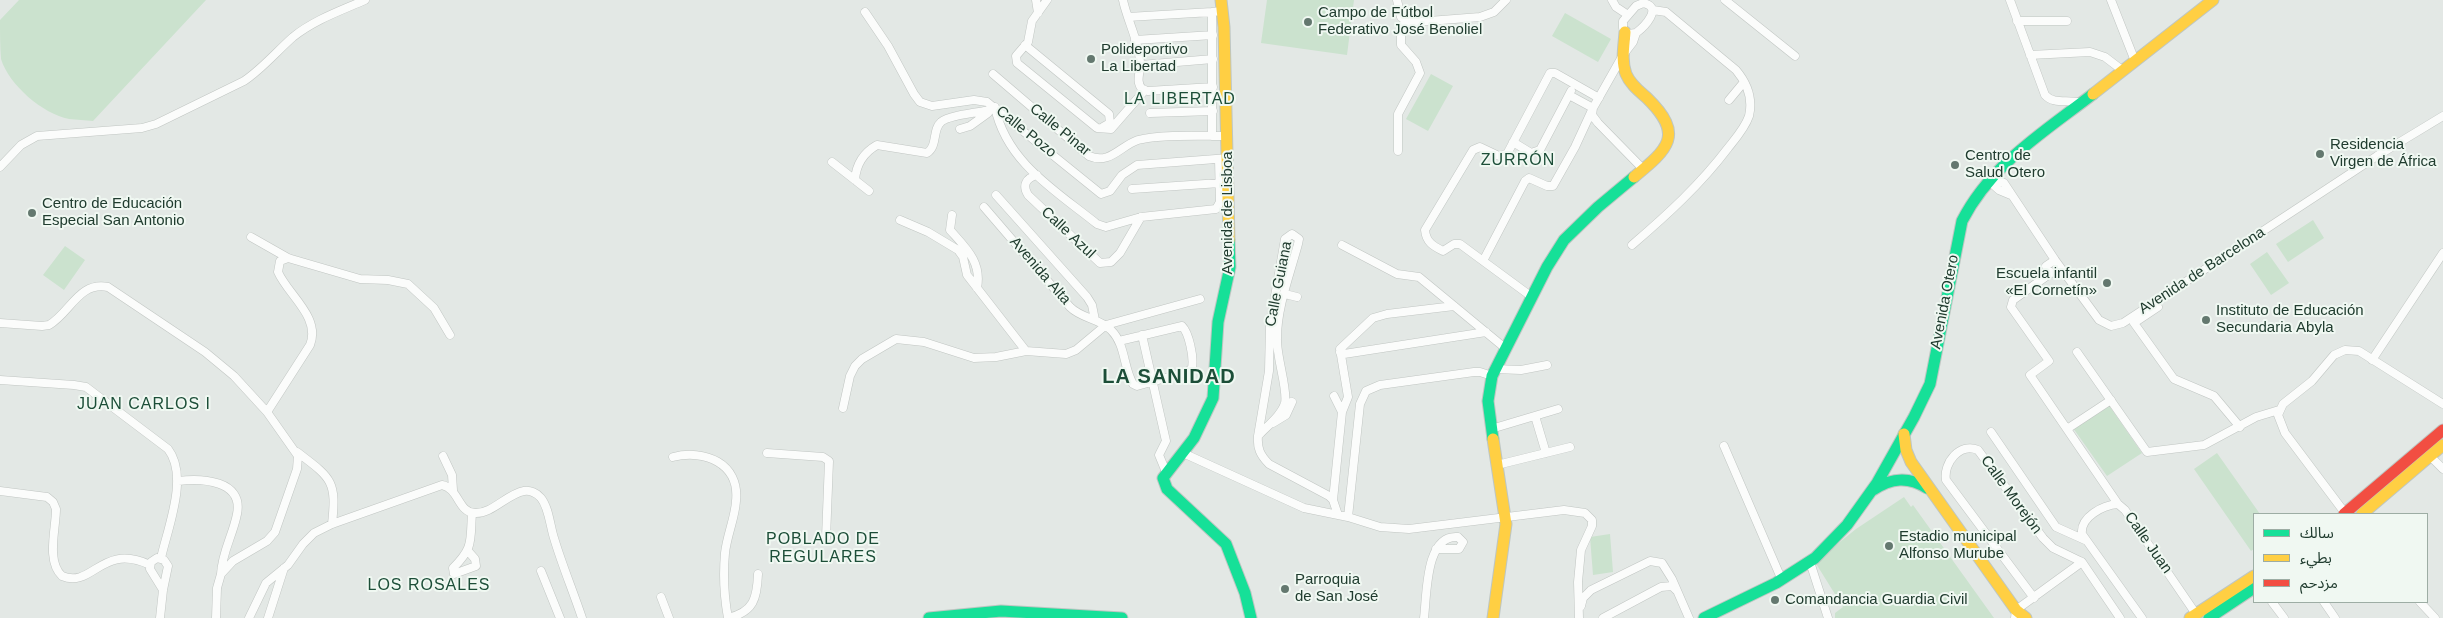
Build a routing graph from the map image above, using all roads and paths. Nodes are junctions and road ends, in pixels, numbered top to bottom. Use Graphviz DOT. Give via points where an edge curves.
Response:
graph roads {
  1 [pos="365,0"];
  2 [pos="1036,0"];
  3 [pos="1047,0"];
  4 [pos="1123,0"];
  5 [pos="1505,0"];
  6 [pos="1612,0"];
  7 [pos="1725,0"];
  8 [pos="2010,0"];
  9 [pos="2112,0"];
  10 [pos="2213,0"];
  11 [pos="1398,1"];
  12 [pos="1650,4"];
  13 [pos="1218,7"];
  14 [pos="865,12"];
  15 [pos="1038,13"];
  16 [pos="1628,15"];
  17 [pos="1128,17"];
  18 [pos="1406,20"];
  19 [pos="2018,21"];
  20 [pos="2067,21"];
  21 [pos="1630,32"];
  22 [pos="1213,35"];
  23 [pos="1135,40"];
  24 [pos="1025,45"];
  25 [pos="1623,55"];
  26 [pos="2030,55"];
  27 [pos="1795,56"];
  28 [pos="1213,59"];
  29 [pos="2134,61"];
  30 [pos="1140,64"];
  31 [pos="2122,70"];
  32 [pos="993,74"];
  33 [pos="1744,82"];
  34 [pos="1574,84"];
  35 [pos="1213,87"];
  36 [pos="1146,90"];
  37 [pos="1569,95"];
  38 [pos="1598,98"];
  39 [pos="1729,100"];
  40 [pos="2080,103"];
  41 [pos="1593,108"];
  42 [pos="993,109"];
  43 [pos="1213,111"];
  44 [pos="1150,113"];
  45 [pos="2443,116"];
  46 [pos="1103,128"];
  47 [pos="960,129"];
  48 [pos="1212,136"];
  49 [pos="1227,136"];
  50 [pos="1513,142"];
  51 [pos="1398,151"];
  52 [pos="1224,159"];
  53 [pos="832,162"];
  54 [pos="2006,164"];
  55 [pos="0,167"];
  56 [pos="1644,170"];
  57 [pos="1037,175"];
  58 [pos="1992,178"];
  59 [pos="855,180"];
  60 [pos="1220,183"];
  61 [pos="2002,187"];
  62 [pos="1132,189"];
  63 [pos="869,190"];
  64 [pos="996,195"];
  65 [pos="984,207"];
  66 [pos="952,215"];
  67 [pos="1141,217"];
  68 [pos="900,220"];
  69 [pos="251,237"];
  70 [pos="1342,245"];
  71 [pos="1632,246"];
  72 [pos="2443,253"];
  73 [pos="288,258"];
  74 [pos="2055,260"];
  75 [pos="1483,261"];
  76 [pos="977,288"];
  77 [pos="1284,294"];
  78 [pos="1298,297"];
  79 [pos="1532,297"];
  80 [pos="1200,299"];
  81 [pos="2155,302"];
  82 [pos="1454,306"];
  83 [pos="1095,320"];
  84 [pos="0,323"];
  85 [pos="1106,325"];
  86 [pos="1486,332"];
  87 [pos="450,335"];
  88 [pos="1142,335"];
  89 [pos="1119,341"];
  90 [pos="1505,348"];
  91 [pos="1026,351"];
  92 [pos="1340,352"];
  93 [pos="2077,352"];
  94 [pos="2372,360"];
  95 [pos="1547,365"];
  96 [pos="1494,373"];
  97 [pos="0,380"];
  98 [pos="1153,381"];
  99 [pos="1334,396"];
  100 [pos="2110,400"];
  101 [pos="1292,402"];
  102 [pos="2443,404"];
  103 [pos="843,408"];
  104 [pos="1558,409"];
  105 [pos="2279,410"];
  106 [pos="267,412"];
  107 [pos="1342,412"];
  108 [pos="1535,416"];
  109 [pos="1268,425"];
  110 [pos="2240,427"];
  111 [pos="1491,429"];
  112 [pos="2067,429"];
  113 [pos="2443,430"];
  114 [pos="1991,432"];
  115 [pos="1904,434"];
  116 [pos="1258,436"];
  117 [pos="1724,446"];
  118 [pos="2443,446"];
  119 [pos="1570,447"];
  120 [pos="296,452"];
  121 [pos="767,453"];
  122 [pos="1546,453"];
  123 [pos="1183,454"];
  124 [pos="443,456"];
  125 [pos="2430,456"];
  126 [pos="673,457"];
  127 [pos="1497,465"];
  128 [pos="2443,469"];
  129 [pos="1166,472"];
  130 [pos="178,481"];
  131 [pos="453,490"];
  132 [pos="1931,490"];
  133 [pos="0,492"];
  134 [pos="1866,499"];
  135 [pos="1333,500"];
  136 [pos="2118,504"];
  137 [pos="472,513"];
  138 [pos="2343,513"];
  139 [pos="2345,513"];
  140 [pos="2363,513"];
  141 [pos="1338,515"];
  142 [pos="1505,516"];
  143 [pos="1348,517"];
  144 [pos="332,524"];
  145 [pos="2056,526"];
  146 [pos="826,538"];
  147 [pos="2043,538"];
  148 [pos="2087,541"];
  149 [pos="1436,549"];
  150 [pos="468,552"];
  151 [pos="161,558"];
  152 [pos="1810,562"];
  153 [pos="2082,562"];
  154 [pos="150,565"];
  155 [pos="284,568"];
  156 [pos="541,571"];
  157 [pos="167,572"];
  158 [pos="221,574"];
  159 [pos="758,574"];
  160 [pos="154,576"];
  161 [pos="2253,577"];
  162 [pos="1781,578"];
  163 [pos="2253,589"];
  164 [pos="162,590"];
  165 [pos="1676,590"];
  166 [pos="661,597"];
  167 [pos="2034,598"];
  168 [pos="2273,603"];
  169 [pos="2325,603"];
  170 [pos="2421,603"];
  171 [pos="2015,614"];
  172 [pos="2193,616"];
  173 [pos="160,618"];
  174 [pos="216,618"];
  175 [pos="250,618"];
  176 [pos="268,618"];
  177 [pos="560,618"];
  178 [pos="582,618"];
  179 [pos="669,618"];
  180 [pos="728,618"];
  181 [pos="929,618"];
  182 [pos="1122,618"];
  183 [pos="1250,618"];
  184 [pos="1424,618"];
  185 [pos="1493,618"];
  186 [pos="1579,618"];
  187 [pos="1604,618"];
  188 [pos="1689,618"];
  189 [pos="1704,618"];
  190 [pos="1828,618"];
  191 [pos="2026,618"];
  192 [pos="2120,618"];
  193 [pos="2142,618"];
  194 [pos="2209,618"];
  195 [pos="2284,618"];
  196 [pos="2335,618"];
  197 [pos="2435,618"];
  1 -- 55 [label="street" via="305,28 244,80 156,124 131,130 37,136 21,145"];
  2 -- 15 [label="street"];
  3 -- 15 [label="street"];
  4 -- 17 [label="street"];
  5 -- 18 [label="street" via="1494,12 1480,17"];
  6 -- 16 [label="street"];
  7 -- 27 [label="street"];
  8 -- 19 [label="street"];
  9 -- 29 [label="street"];
  10 -- 29 [label="main road, Avenida Otero"];
  11 -- 18 [label="street" via="1401,17"];
  12 -- 16 [label="street" via="1640,4"];
  12 -- 21 [label="street" via="1651,18"];
  12 -- 33 [label="street" via="1666,12 1736,70"];
  13 -- 17 [label="street"];
  13 -- 22 [label="street"];
  13 -- 49 [label="main road, Avenida de Lisboa"];
  14 -- 42 [label="street, Calle Pozo" via="920,102 932,106 978,100"];
  15 -- 24 [label="street" via="1032,21"];
  16 -- 21 [label="street" via="1622,25"];
  17 -- 23 [label="street"];
  18 -- 51 [label="street" via="1401,27 1401,45 1416,62 1420,73 1398,114"];
  19 -- 20 [label="street"];
  19 -- 26 [label="street"];
  21 -- 25 [label="main road"];
  22 -- 23 [label="street"];
  22 -- 28 [label="street"];
  23 -- 30 [label="street"];
  24 -- 46 [label="street" via="1109,114 1110,122"];
  24 -- 46 [label="street" via="1016,61 1091,125"];
  25 -- 38 [label="street"];
  25 -- 56 [label="main road" via="1626,74 1632,84 1653,104 1669,130 1666,148"];
  26 -- 31 [label="street" via="2090,52 2105,57"];
  26 -- 40 [label="street" via="2048,99"];
  28 -- 30 [label="street"];
  28 -- 35 [label="street"];
  29 -- 31 [label="main road, Avenida Otero"];
  30 -- 36 [label="street" via="1138,82"];
  31 -- 40 [label="main road, Avenida Otero"];
  32 -- 48 [label="street, Calle Pinar" via="1089,156 1097,159 1110,157 1132,143 1150,138"];
  33 -- 39 [label="street"];
  33 -- 71 [label="street" via="1750,103 1745,125 1715,166 1688,195"];
  34 -- 37 [label="street"];
  34 -- 38 [label="street"];
  34 -- 50 [label="street" via="1555,73 1548,75"];
  35 -- 36 [label="street"];
  35 -- 43 [label="street"];
  36 -- 46 [label="street" via="1111,129"];
  37 -- 41 [label="street"];
  37 -- 50 [label="street" via="1540,150 1532,152"];
  38 -- 41 [label="street"];
  40 -- 54 [label="main road, Avenida Otero"];
  41 -- 56 [label="street" via="1594,120"];
  41 -- 75 [label="street" via="1555,184 1550,187 1532,178 1526,179"];
  42 -- 47 [label="street"];
  42 -- 52 [label="street, Calle Pozo" via="1101,194 1110,191 1132,167"];
  42 -- 57 [label="street" via="1009,145"];
  42 -- 59 [label="street" via="942,121 933,148 927,153 877,145 860,162"];
  43 -- 44 [label="street"];
  43 -- 48 [label="street"];
  45 -- 81 [label="street, Avenida de Barcelona"];
  48 -- 49 [label="street"];
  49 -- 52 [label="main road, Avenida de Lisboa"];
  50 -- 75 [label="street" via="1503,156 1480,148 1473,150 1425,230 1429,243 1440,249 1446,251 1457,243"];
  52 -- 60 [label="street"];
  52 -- 123 [label="main road, Avenida de Lisboa" via="1230,267 1218,322 1213,398"];
  53 -- 59 [label="street"];
  54 -- 58 [label="main road, Avenida Otero"];
  54 -- 61 [label="main road"];
  56 -- 79 [label="main road" via="1564,240"];
  57 -- 67 [label="street, Calle Azul" via="1097,224 1114,226"];
  57 -- 67 [label="street, Calle Azul" via="1026,182 1024,189 1028,196 1100,263 1111,262 1120,253"];
  58 -- 61 [label="street"];
  58 -- 115 [label="main road, Avenida Otero" via="1969,204 1962,221 1930,384"];
  59 -- 63 [label="street"];
  60 -- 62 [label="street"];
  60 -- 67 [label="street" via="1220,205 1216,209"];
  61 -- 74 [label="street, Avenida de Barcelona" via="2012,195"];
  64 -- 83 [label="street" via="1087,297"];
  65 -- 83 [label="street, Avenida Alta" via="1070,307"];
  66 -- 76 [label="street" via="950,230 976,262"];
  68 -- 76 [label="street" via="958,250 967,275"];
  69 -- 73 [label="street"];
  70 -- 82 [label="street" via="1397,274 1419,277"];
  72 -- 94 [label="street"];
  73 -- 87 [label="street" via="360,279 408,284 434,308"];
  73 -- 106 [label="street" via="280,261 278,272 309,319 312,336 310,345"];
  74 -- 81 [label="street, Avenida de Barcelona" via="2099,320 2111,326 2123,323"];
  74 -- 112 [label="street" via="2046,266 2051,273 2013,300 2011,305 2049,361 2030,375"];
  75 -- 79 [label="street"];
  76 -- 91 [label="street"];
  77 -- 78 [label="street"];
  77 -- 109 [label="street, Calle Guiana" via="1277,338 1278,360 1286,394 1282,410"];
  77 -- 116 [label="street, Calle Guiana" via="1298,244 1296,235 1292,234 1285,239 1272,308 1266,399"];
  79 -- 90 [label="main road"];
  80 -- 85 [label="street"];
  81 -- 110 [label="street" via="2158,307 2134,323 2174,379 2214,396"];
  82 -- 86 [label="street"];
  82 -- 92 [label="street" via="1373,318"];
  83 -- 85 [label="street, Avenida Alta"];
  84 -- 106 [label="street" via="49,325 83,292 93,287 108,287 220,364 247,388"];
  85 -- 89 [label="street, Avenida Alta"];
  85 -- 91 [label="street" via="1080,347 1066,354"];
  86 -- 90 [label="street"];
  86 -- 92 [label="street" via="1344,354"];
  88 -- 89 [label="street"];
  88 -- 98 [label="street"];
  88 -- 98 [label="street" via="1179,325 1186,331 1192,368"];
  89 -- 98 [label="street, Avenida Alta" via="1133,384 1137,386"];
  90 -- 96 [label="main road"];
  91 -- 103 [label="street" via="974,358 924,342 896,339 855,366"];
  92 -- 107 [label="street" via="1348,397"];
  93 -- 100 [label="street"];
  94 -- 102 [label="street"];
  94 -- 105 [label="street" via="2358,351 2346,350 2334,355 2312,381"];
  95 -- 96 [label="street"];
  96 -- 111 [label="main road" via="1488,401"];
  96 -- 143 [label="street" via="1474,372 1380,385 1366,390 1360,404"];
  97 -- 130 [label="street" via="90,389 168,449 175,461"];
  98 -- 129 [label="street" via="1166,441 1159,455"];
  99 -- 107 [label="street"];
  100 -- 110 [label="street" via="2146,452 2197,447"];
  100 -- 112 [label="street"];
  101 -- 109 [label="street" via="1286,415"];
  104 -- 108 [label="street"];
  105 -- 110 [label="street" via="2256,417"];
  105 -- 138 [label="street" via="2285,433"];
  106 -- 120 [label="street"];
  107 -- 135 [label="street"];
  108 -- 111 [label="street"];
  108 -- 122 [label="street"];
  109 -- 116 [label="street, Calle Guiana"];
  111 -- 127 [label="main road"];
  112 -- 136 [label="street"];
  113 -- 139 [label="main road"];
  114 -- 145 [label="street"];
  115 -- 132 [label="main road" via="1908,456"];
  115 -- 134 [label="main road, Avenida Otero"];
  116 -- 135 [label="street, Calle Guiana" via="1262,457"];
  117 -- 162 [label="street"];
  118 -- 125 [label="main road"];
  119 -- 122 [label="street"];
  120 -- 144 [label="street" via="324,473 330,483 335,498"];
  120 -- 158 [label="street" via="298,465 275,532 267,541 233,561"];
  121 -- 146 [label="street" via="823,457 829,461"];
  122 -- 127 [label="street"];
  123 -- 129 [label="main road, Avenida de Lisboa"];
  123 -- 141 [label="street" via="1304,508"];
  124 -- 131 [label="street" via="452,475"];
  125 -- 128 [label="street"];
  125 -- 140 [label="main road"];
  126 -- 180 [label="street" via="712,457 734,480 736,500 724,566"];
  127 -- 142 [label="main road"];
  129 -- 183 [label="main road" via="1163,478 1167,489 1218,534 1229,548"];
  130 -- 151 [label="street"];
  130 -- 158 [label="street" via="219,483 236,499 237,516 223,554"];
  131 -- 137 [label="street" via="465,509"];
  131 -- 144 [label="street" via="434,486"];
  132 -- 134 [label="main road" via="1915,481 1896,479 1874,489"];
  132 -- 171 [label="main road"];
  133 -- 154 [label="street" via="47,497 53,502 56,508 53,560 62,576 78,578 110,560 121,558 135,558"];
  134 -- 152 [label="main road, Avenida Otero" via="1834,540"];
  135 -- 141 [label="street"];
  136 -- 148 [label="street, Calle Juan" via="2088,517 2081,527"];
  136 -- 172 [label="street, Calle Juan"];
  137 -- 150 [label="street"];
  137 -- 178 [label="street" via="481,512 523,491 540,496"];
  141 -- 143 [label="street"];
  142 -- 143 [label="street" via="1395,530"];
  142 -- 185 [label="main road"];
  142 -- 186 [label="street" via="1564,510 1585,512 1589,516 1592,526 1580,550 1578,566"];
  144 -- 155 [label="street" via="308,538"];
  145 -- 147 [label="street"];
  145 -- 148 [label="street"];
  147 -- 153 [label="street, Calle Morejón" via="2053,548"];
  147 -- 167 [label="street, Calle Morejón" via="1978,450 1965,448 1959,451 1946,466 1946,480"];
  148 -- 193 [label="street"];
  149 -- 184 [label="street" via="1430,567"];
  151 -- 154 [label="street"];
  151 -- 157 [label="street" via="167,562"];
  152 -- 162 [label="main road, Avenida Otero"];
  152 -- 190 [label="street"];
  153 -- 167 [label="street"];
  153 -- 192 [label="street"];
  154 -- 160 [label="street"];
  155 -- 175 [label="street" via="263,587"];
  155 -- 176 [label="street"];
  156 -- 177 [label="street"];
  157 -- 160 [label="street"];
  157 -- 164 [label="street"];
  158 -- 174 [label="street"];
  159 -- 180 [label="street" via="756,594 748,610"];
  160 -- 164 [label="street"];
  161 -- 172 [label="main road"];
  162 -- 189 [label="main road, Avenida Otero"];
  163 -- 194 [label="main road"];
  164 -- 173 [label="street"];
  165 -- 186 [label="street" via="1662,563 1650,561 1591,590 1583,598"];
  165 -- 187 [label="street" via="1672,586 1661,587"];
  165 -- 188 [label="street"];
  166 -- 179 [label="street"];
  167 -- 171 [label="street"];
  168 -- 195 [label="street"];
  169 -- 196 [label="street"];
  170 -- 197 [label="street"];
  171 -- 191 [label="main road"];
  181 -- 182 [label="main road" via="991,611"];
}
